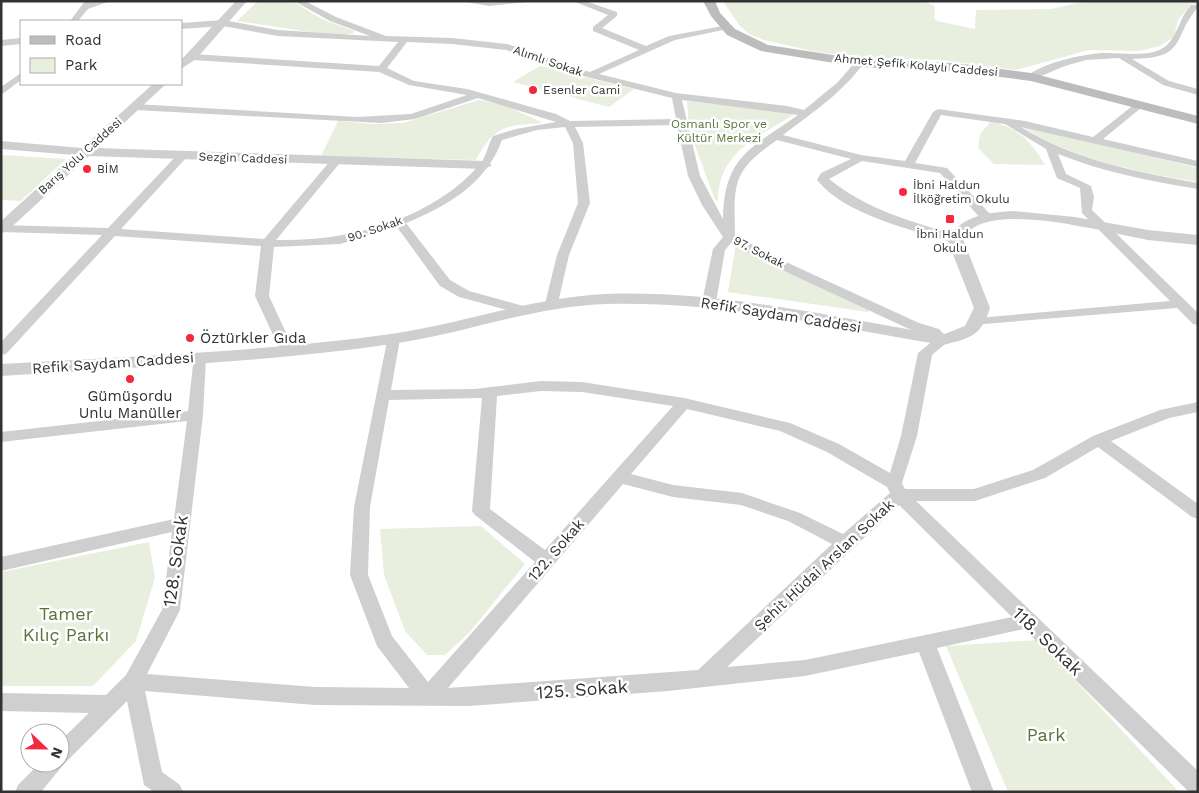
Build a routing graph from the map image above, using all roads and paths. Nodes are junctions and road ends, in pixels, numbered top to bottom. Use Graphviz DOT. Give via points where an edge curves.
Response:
graph roads {
  1 [pos="106,1"];
  2 [pos="242,1"];
  3 [pos="298,1"];
  4 [pos="464,1"];
  5 [pos="533,1"];
  6 [pos="577,1"];
  7 [pos="709,1"];
  8 [pos="86,4"];
  9 [pos="1194,7"];
  10 [pos="75,20"];
  11 [pos="223,23"];
  12 [pos="182,26"];
  13 [pos="725,27"];
  14 [pos="385,39"];
  15 [pos="404,40"];
  16 [pos="20,41"];
  17 [pos="1,43"];
  18 [pos="645,49"];
  19 [pos="1122,56"];
  20 [pos="192,57"];
  21 [pos="859,63"];
  22 [pos="182,65"];
  23 [pos="381,69"];
  24 [pos="590,75"];
  25 [pos="20,77"];
  26 [pos="1031,77"];
  27 [pos="159,85"];
  28 [pos="1,92"];
  29 [pos="1198,92"];
  30 [pos="482,95"];
  31 [pos="676,96"];
  32 [pos="1138,106"];
  33 [pos="134,107"];
  34 [pos="803,113"];
  35 [pos="1005,120"];
  36 [pos="1198,120"];
  37 [pos="682,122"];
  38 [pos="569,124"];
  39 [pos="775,136"];
  40 [pos="1095,140"];
  41 [pos="1,145"];
  42 [pos="1052,148"];
  43 [pos="84,152"];
  44 [pos="182,156"];
  45 [pos="861,158"];
  46 [pos="335,162"];
  47 [pos="909,164"];
  48 [pos="1198,164"];
  49 [pos="485,165"];
  50 [pos="1198,186"];
  51 [pos="986,217"];
  52 [pos="399,222"];
  53 [pos="1102,226"];
  54 [pos="2,228"];
  55 [pos="112,231"];
  56 [pos="729,237"];
  57 [pos="955,239"];
  58 [pos="1198,240"];
  59 [pos="268,242"];
  60 [pos="709,302"];
  61 [pos="552,304"];
  62 [pos="1180,304"];
  63 [pos="522,310"];
  64 [pos="1198,321"];
  65 [pos="977,322"];
  66 [pos="393,339"];
  67 [pos="943,340"];
  68 [pos="287,350"];
  69 [pos="1,351"];
  70 [pos="199,358"];
  71 [pos="1,370"];
  72 [pos="490,392"];
  73 [pos="383,395"];
  74 [pos="684,403"];
  75 [pos="1198,407"];
  76 [pos="195,416"];
  77 [pos="1,437"];
  78 [pos="1099,440"];
  79 [pos="620,477"];
  80 [pos="896,489"];
  81 [pos="1198,513"];
  82 [pos="180,524"];
  83 [pos="845,543"];
  84 [pos="547,561"];
  85 [pos="1,564"];
  86 [pos="1027,620"];
  87 [pos="925,642"];
  88 [pos="703,678"];
  89 [pos="133,681"];
  90 [pos="428,697"];
  91 [pos="1,702"];
  92 [pos="110,704"];
  93 [pos="70,746"];
  94 [pos="44,773"];
  95 [pos="149,785"];
  96 [pos="1198,786"];
  97 [pos="26,792"];
  98 [pos="172,792"];
  99 [pos="983,792"];
  1 -- 8 [label="street"];
  2 -- 11 [label="street"];
  3 -- 14 [label="street, Alımlı Sokak"];
  4 -- 5 [label="street" via="489,4"];
  6 -- 18 [label="street" via="614,14 596,29"];
  7 -- 13 [label="main road, Ahmet Şefik Kolaylı Caddesi"];
  8 -- 10 [label="street"];
  9 -- 19 [label="street" via="1172,46 1147,54"];
  11 -- 12 [label="street"];
  11 -- 14 [label="street" via="278,33"];
  11 -- 20 [label="street"];
  13 -- 18 [label="street" via="672,38"];
  13 -- 21 [label="main road, Ahmet Şefik Kolaylı Caddesi" via="765,48"];
  14 -- 15 [label="street, Alımlı Sokak"];
  15 -- 23 [label="street"];
  15 -- 24 [label="street, Alımlı Sokak" via="507,47"];
  16 -- 17 [label="street"];
  18 -- 24 [label="street"];
  19 -- 26 [label="street" via="1083,58"];
  19 -- 29 [label="street" via="1160,80"];
  20 -- 22 [label="street"];
  20 -- 23 [label="street"];
  21 -- 26 [label="main road, Ahmet Şefik Kolaylı Caddesi" via="955,67"];
  21 -- 34 [label="street, 97. Sokak" via="848,78"];
  23 -- 30 [label="street" via="412,83"];
  24 -- 31 [label="street, Alımlı Sokak"];
  25 -- 28 [label="street"];
  26 -- 32 [label="main road, Ahmet Şefik Kolaylı Caddesi"];
  27 -- 33 [label="street, Barış Yolu Caddesi"];
  30 -- 33 [label="street" via="392,120"];
  30 -- 38 [label="street"];
  31 -- 34 [label="street, Alımlı Sokak"];
  31 -- 37 [label="street"];
  32 -- 36 [label="main road, Ahmet Şefik Kolaylı Caddesi"];
  32 -- 40 [label="street"];
  33 -- 43 [label="street, Barış Yolu Caddesi"];
  34 -- 39 [label="street, 97. Sokak"];
  35 -- 40 [label="street"];
  35 -- 42 [label="street"];
  35 -- 47 [label="street" via="938,112"];
  37 -- 38 [label="street, 90. Sokak"];
  37 -- 56 [label="street" via="694,176"];
  38 -- 49 [label="street, 90. Sokak" via="510,132 498,138"];
  38 -- 61 [label="street" via="578,143 584,203 563,255"];
  39 -- 45 [label="street"];
  39 -- 56 [label="street, 97. Sokak" via="751,152 739,166 732,185"];
  40 -- 48 [label="street"];
  41 -- 43 [label="street, Sezgin Caddesi"];
  42 -- 50 [label="street" via="1108,168"];
  42 -- 53 [label="street" via="1061,176 1085,186 1088,197 1086,211"];
  43 -- 44 [label="street, Sezgin Caddesi"];
  43 -- 54 [label="street, Barış Yolu Caddesi"];
  44 -- 46 [label="street, Sezgin Caddesi"];
  44 -- 55 [label="street"];
  45 -- 47 [label="street"];
  45 -- 57 [label="street" via="825,175 823,180 878,214"];
  46 -- 49 [label="street, Sezgin Caddesi"];
  46 -- 59 [label="street"];
  47 -- 51 [label="street" via="943,170"];
  49 -- 52 [label="street, 90. Sokak" via="446,200"];
  51 -- 53 [label="street" via="1047,218"];
  51 -- 57 [label="street" via="967,224"];
  52 -- 59 [label="street, 90. Sokak" via="355,238 321,243"];
  52 -- 63 [label="street" via="445,283 464,294"];
  53 -- 58 [label="street"];
  53 -- 62 [label="street"];
  54 -- 55 [label="street, 90. Sokak"];
  55 -- 59 [label="street, 90. Sokak"];
  55 -- 69 [label="street"];
  56 -- 60 [label="street" via="719,249"];
  56 -- 67 [label="street, 97. Sokak" via="905,322 934,332"];
  57 -- 65 [label="street" via="982,308"];
  59 -- 68 [label="street" via="262,296"];
  60 -- 61 [label="street, Refik Saydam Caddesi" via="607,299"];
  60 -- 67 [label="street, Refik Saydam Caddesi"];
  61 -- 63 [label="street, Refik Saydam Caddesi"];
  62 -- 64 [label="street"];
  62 -- 65 [label="street"];
  63 -- 66 [label="street, Refik Saydam Caddesi"];
  65 -- 67 [label="street, Refik Saydam Caddesi" via="972,330"];
  66 -- 68 [label="street, Refik Saydam Caddesi"];
  66 -- 73 [label="street"];
  67 -- 80 [label="street" via="925,353"];
  68 -- 70 [label="street, Refik Saydam Caddesi"];
  70 -- 71 [label="street, Refik Saydam Caddesi"];
  70 -- 76 [label="street, 128. Sokak"];
  72 -- 73 [label="street, Şehit Hüdai Arslan Sokak"];
  72 -- 74 [label="street, Şehit Hüdai Arslan Sokak" via="541,386 582,387"];
  72 -- 84 [label="street" via="481,511"];
  73 -- 90 [label="street" via="362,507 359,575 384,640"];
  74 -- 79 [label="street, 122. Sokak"];
  74 -- 80 [label="street, Şehit Hüdai Arslan Sokak" via="785,428 833,448"];
  75 -- 78 [label="street" via="1165,414"];
  76 -- 77 [label="street"];
  76 -- 82 [label="street, 128. Sokak"];
  78 -- 80 [label="street" via="1038,474 976,496"];
  78 -- 81 [label="street"];
  79 -- 83 [label="street" via="673,491 742,499 794,517"];
  79 -- 84 [label="street, 122. Sokak"];
  80 -- 83 [label="street, Şehit Hüdai Arslan Sokak"];
  80 -- 86 [label="street, 118. Sokak"];
  82 -- 85 [label="street"];
  82 -- 89 [label="street, 128. Sokak" via="171,610"];
  83 -- 88 [label="street, Şehit Hüdai Arslan Sokak"];
  84 -- 90 [label="street, 122. Sokak"];
  86 -- 87 [label="street, 125. Sokak"];
  86 -- 96 [label="street, 118. Sokak"];
  87 -- 88 [label="street, 125. Sokak" via="805,668"];
  87 -- 99 [label="street"];
  88 -- 90 [label="street, 125. Sokak" via="469,697"];
  89 -- 90 [label="street, 125. Sokak" via="315,696"];
  89 -- 92 [label="street, 128. Sokak"];
  89 -- 95 [label="street"];
  91 -- 92 [label="street"];
  92 -- 93 [label="street, 128. Sokak"];
  94 -- 97 [label="street"];
  95 -- 98 [label="street"];
}
